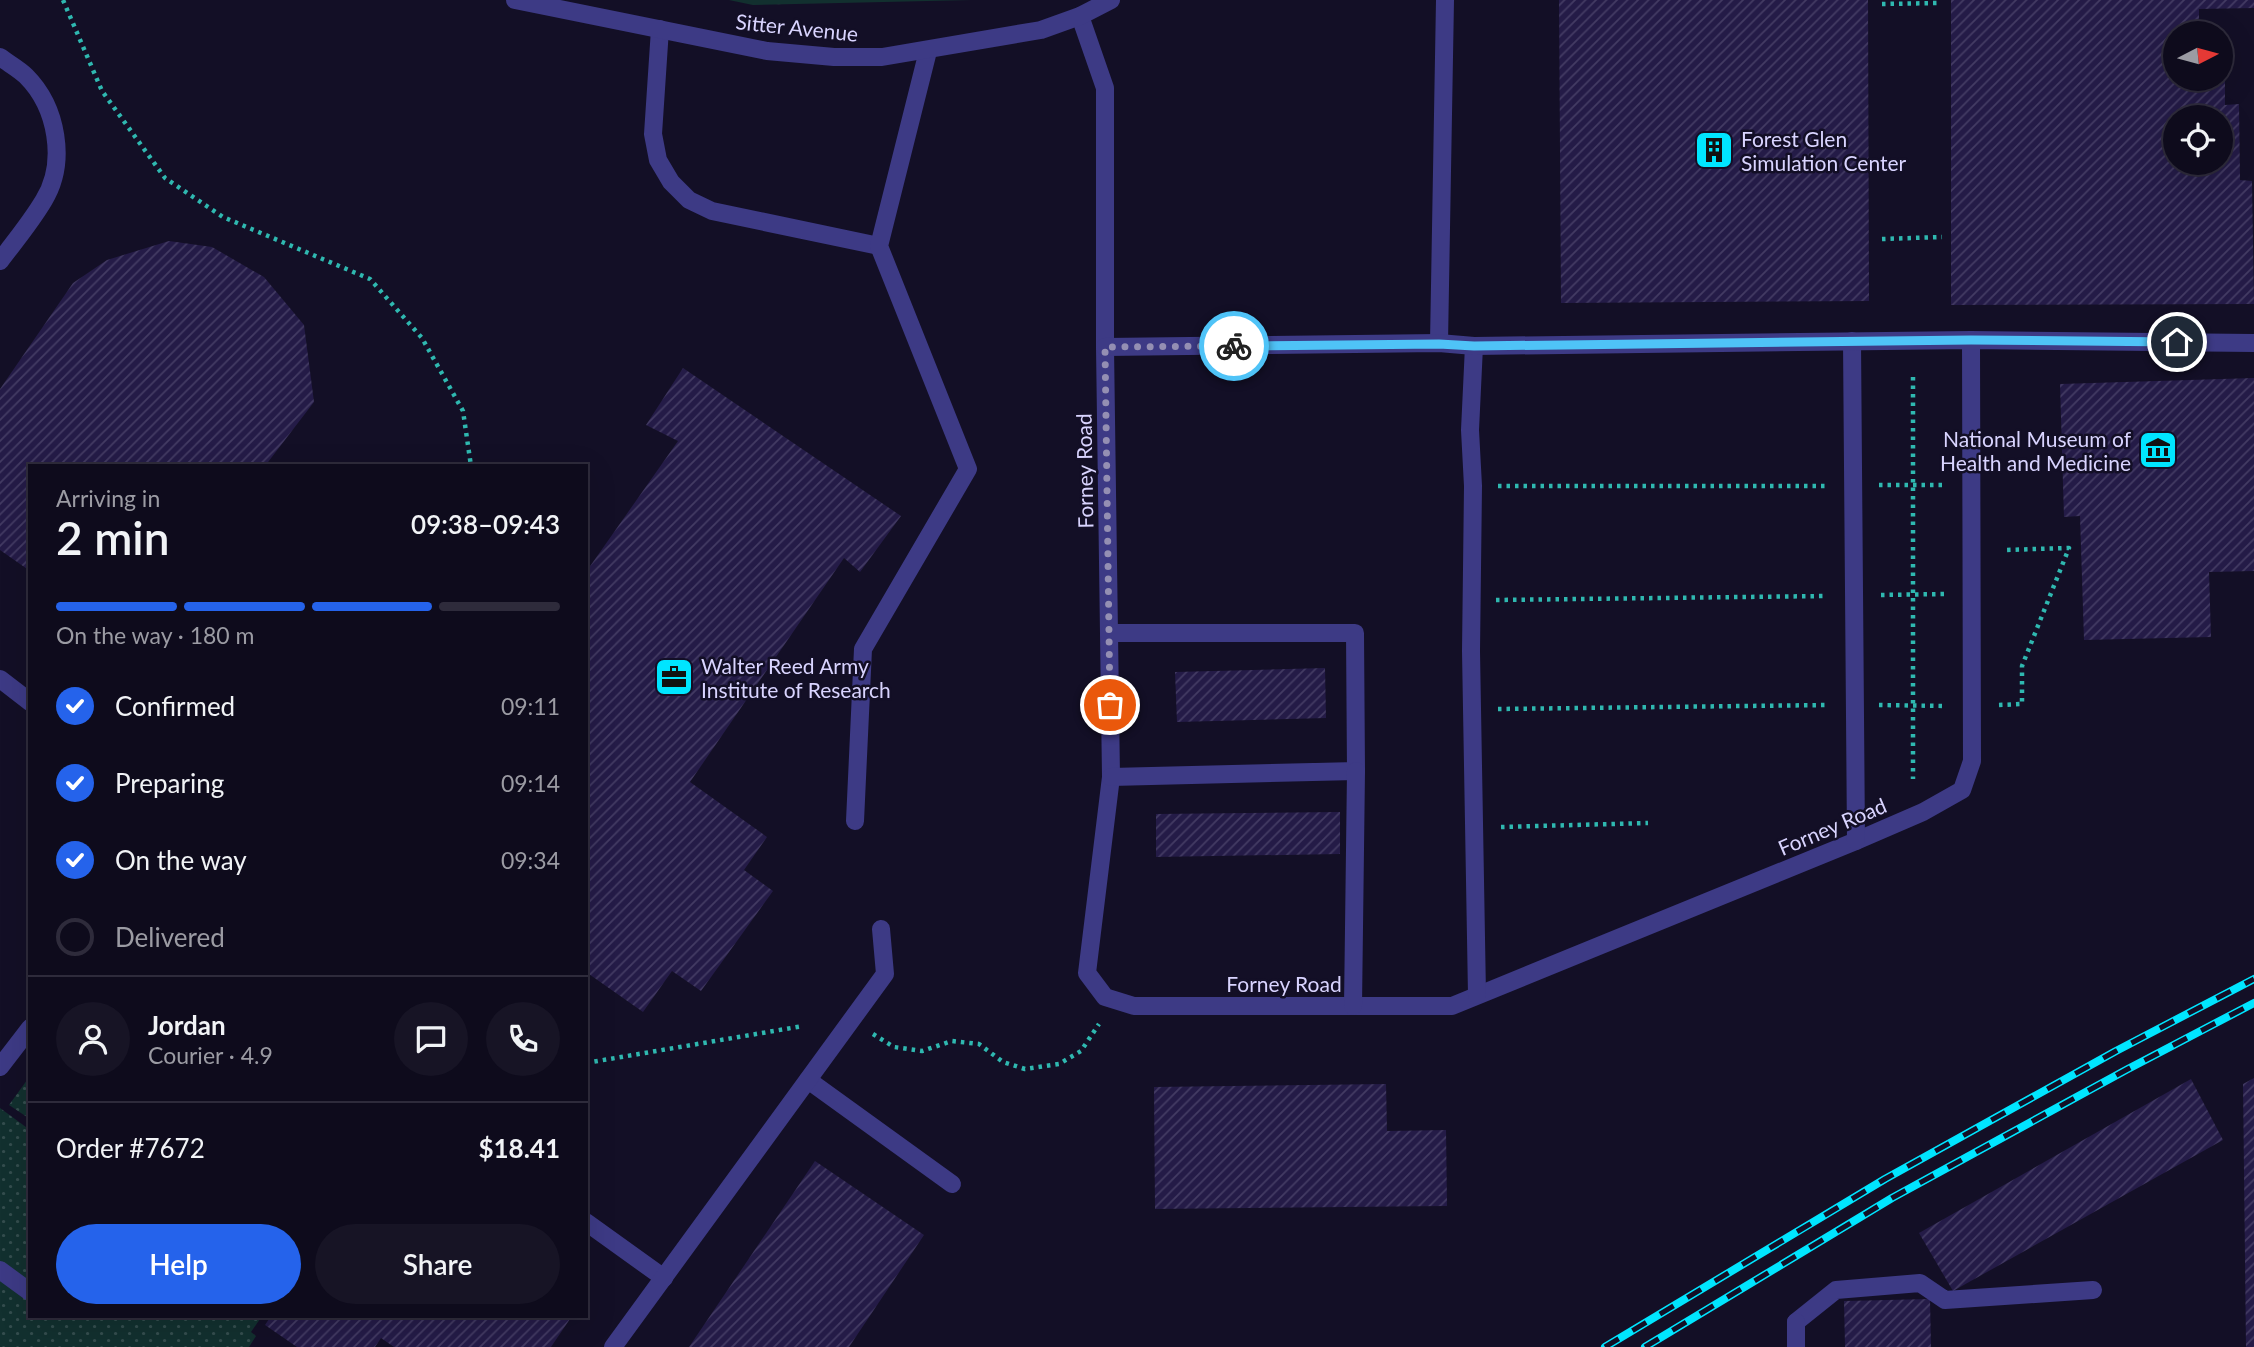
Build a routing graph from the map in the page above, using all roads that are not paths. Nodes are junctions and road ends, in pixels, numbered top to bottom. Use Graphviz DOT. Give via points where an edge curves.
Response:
graph roads {
  1 [pos="515,0"];
  2 [pos="1111,0"];
  3 [pos="1445,0"];
  4 [pos="1080,16"];
  5 [pos="660,29"];
  6 [pos="928,51"];
  7 [pos="0,57"];
  8 [pos="879,246"];
  9 [pos="0,261"];
  10 [pos="1971,340"];
  11 [pos="1852,341"];
  12 [pos="2254,343"];
  13 [pos="1439,344"];
  14 [pos="1474,346"];
  15 [pos="1105,347"];
  16 [pos="1109,633"];
  17 [pos="0,680"];
  18 [pos="28,701"];
  19 [pos="1356,771"];
  20 [pos="1111,777"];
  21 [pos="855,821"];
  22 [pos="1856,841"];
  23 [pos="881,929"];
  24 [pos="1477,995"];
  25 [pos="1353,1006"];
  26 [pos="28,1031"];
  27 [pos="0,1067"];
  28 [pos="808,1080"];
  29 [pos="952,1184"];
  30 [pos="588,1223"];
  31 [pos="0,1270"];
  32 [pos="663,1278"];
  33 [pos="2093,1290"];
  34 [pos="28,1291"];
  35 [pos="613,1347"];
  36 [pos="1796,1347"];
  1 -- 5 [label="street, Sitter Avenue"];
  2 -- 4 [label="street, Sitter Avenue"];
  3 -- 13 [label="street"];
  4 -- 6 [label="street, Sitter Avenue" via="1041,30"];
  4 -- 15 [label="street, Forney Road" via="1105,88"];
  5 -- 6 [label="street, Sitter Avenue" via="767,51 834,57"];
  5 -- 8 [label="street" via="653,134 658,159 671,182 689,200 712,211"];
  6 -- 8 [label="street"];
  7 -- 9 [label="street" via="26,76 45,102 56,134 56,167 46,198"];
  8 -- 21 [label="street" via="968,469 863,649"];
  10 -- 11 [label="street"];
  10 -- 12 [label="street"];
  10 -- 22 [label="street, Forney Road" via="1972,761 1962,790"];
  11 -- 14 [label="street"];
  11 -- 22 [label="street"];
  13 -- 14 [label="street"];
  13 -- 15 [label="street"];
  14 -- 24 [label="street" via="1471,600"];
  15 -- 16 [label="street, Forney Road"];
  16 -- 19 [label="street" via="1355,633"];
  16 -- 20 [label="street, Forney Road"];
  17 -- 18 [label="street"];
  19 -- 20 [label="street"];
  19 -- 25 [label="street"];
  20 -- 25 [label="street, Forney Road" via="1087,973 1105,997 1135,1006"];
  22 -- 24 [label="street, Forney Road"];
  23 -- 28 [label="street" via="885,974"];
  24 -- 25 [label="street, Forney Road" via="1452,1006"];
  26 -- 27 [label="street"];
  28 -- 29 [label="street"];
  28 -- 32 [label="street"];
  30 -- 32 [label="street"];
  31 -- 34 [label="street"];
  32 -- 35 [label="street"];
  33 -- 36 [label="street" via="1945,1300 1920,1283 1836,1290 1796,1322"];
}
